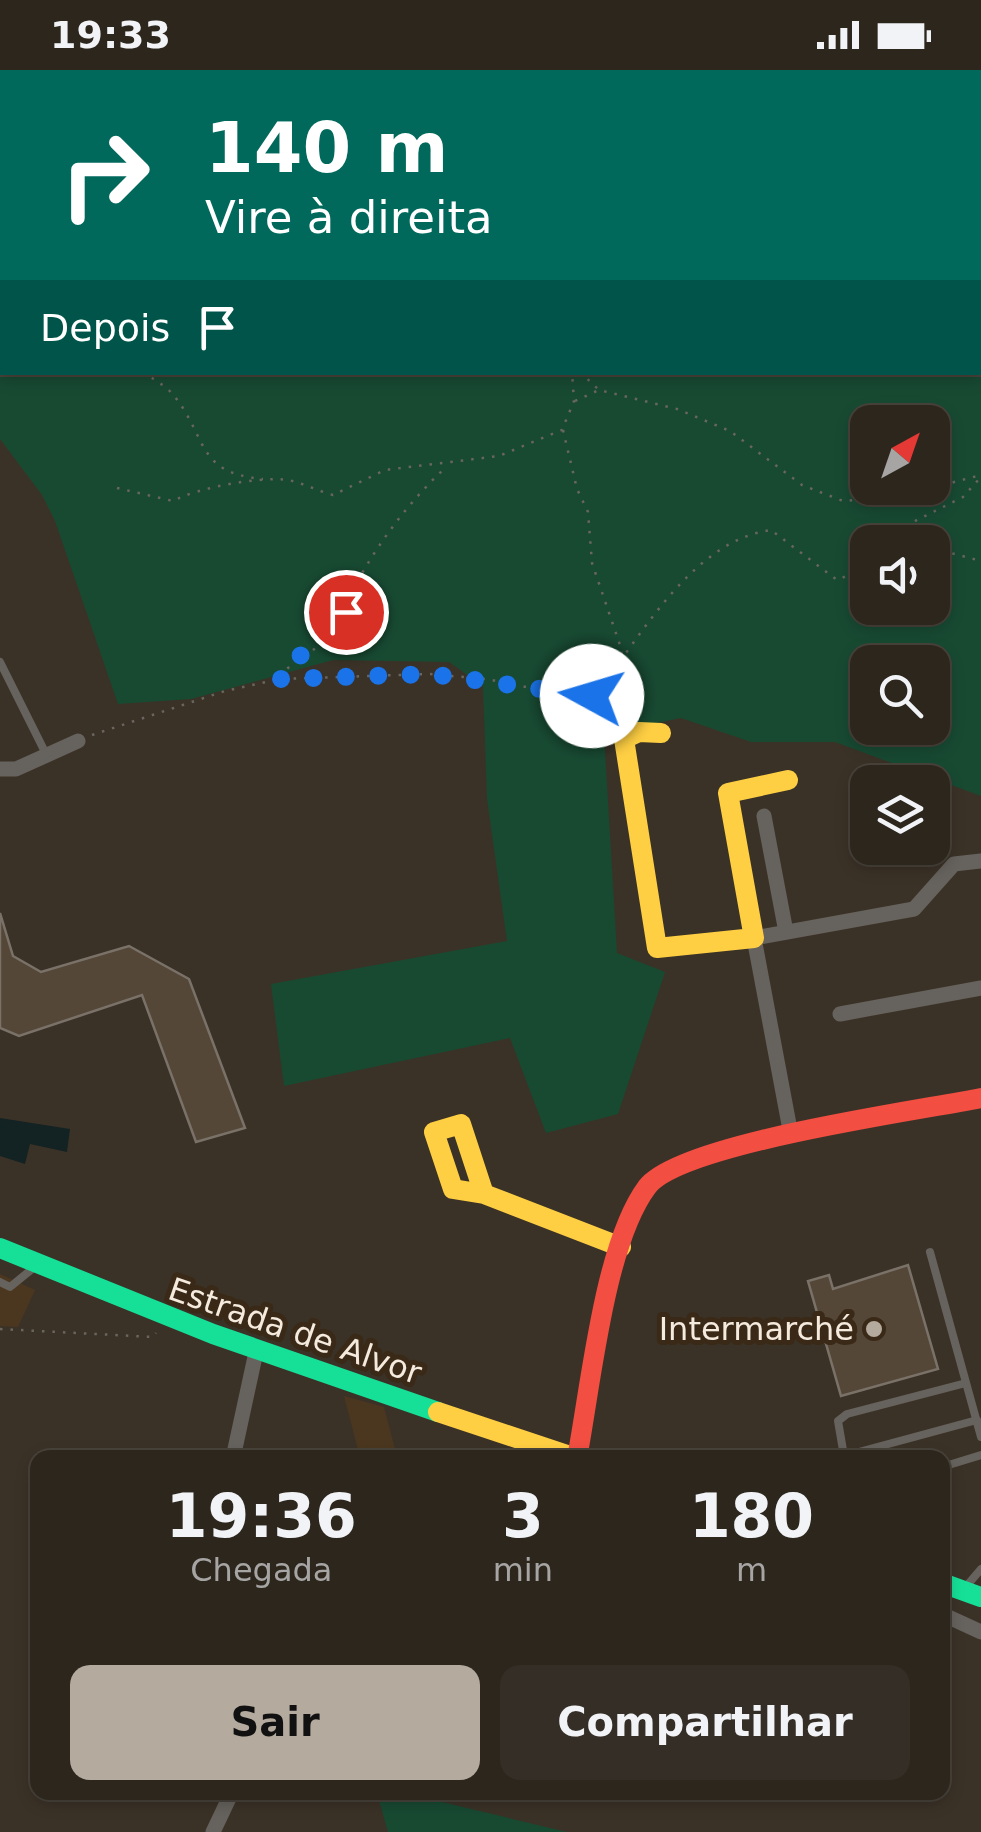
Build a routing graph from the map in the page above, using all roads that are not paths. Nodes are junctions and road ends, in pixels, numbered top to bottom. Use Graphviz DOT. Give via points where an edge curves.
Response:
graph roads {
  1 [pos="0,662"];
  2 [pos="661,733"];
  3 [pos="78,741"];
  4 [pos="45,752"];
  5 [pos="0,769"];
  6 [pos="788,780"];
  7 [pos="764,816"];
  8 [pos="981,861"];
  9 [pos="786,932"];
  10 [pos="754,938"];
  11 [pos="981,988"];
  12 [pos="840,1014"];
  13 [pos="981,1098"];
  14 [pos="792,1136"];
  15 [pos="484,1194"];
  16 [pos="621,1247"];
  17 [pos="0,1248"];
  18 [pos="930,1252"];
  19 [pos="37,1265"];
  20 [pos="3,1286"];
  21 [pos="256,1352"];
  22 [pos="966,1383"];
  23 [pos="977,1420"];
  24 [pos="239,1435"];
  25 [pos="981,1437"];
  26 [pos="235,1450"];
  27 [pos="244,1450"];
  28 [pos="552,1450"];
  29 [pos="578,1450"];
  30 [pos="842,1450"];
  31 [pos="866,1450"];
  32 [pos="981,1455"];
  33 [pos="950,1465"];
  34 [pos="981,1569"];
  35 [pos="972,1593"];
  36 [pos="950,1618"];
  37 [pos="981,1632"];
  38 [pos="228,1800"];
  39 [pos="213,1832"];
  1 -- 4 [label="lane"];
  2 -- 10 [label="street" via="624,739 657,948"];
  3 -- 4 [label="street"];
  4 -- 5 [label="street" via="16,769"];
  6 -- 10 [label="street" via="728,792"];
  7 -- 9 [label="street"];
  8 -- 9 [label="street" via="954,864 914,909"];
  9 -- 10 [label="street"];
  10 -- 14 [label="street"];
  11 -- 12 [label="street"];
  13 -- 14 [label="street"];
  14 -- 16 [label="street" via="672,1166 646,1188"];
  15 -- 16 [label="street"];
  16 -- 29 [label="street"];
  17 -- 19 [label="street, Estrada de Alvor"];
  18 -- 22 [label="lane"];
  19 -- 20 [label="lane"];
  19 -- 21 [label="street, Estrada de Alvor"];
  21 -- 24 [label="street"];
  21 -- 28 [label="street, Estrada de Alvor"];
  22 -- 23 [label="lane"];
  22 -- 30 [label="lane" via="847,1414 838,1421"];
  23 -- 25 [label="lane"];
  23 -- 31 [label="lane"];
  24 -- 26 [label="street"];
  24 -- 27 [label="street"];
  32 -- 33 [label="lane"];
  34 -- 35 [label="lane"];
  36 -- 37 [label="street"];
  38 -- 39 [label="street"];
}
